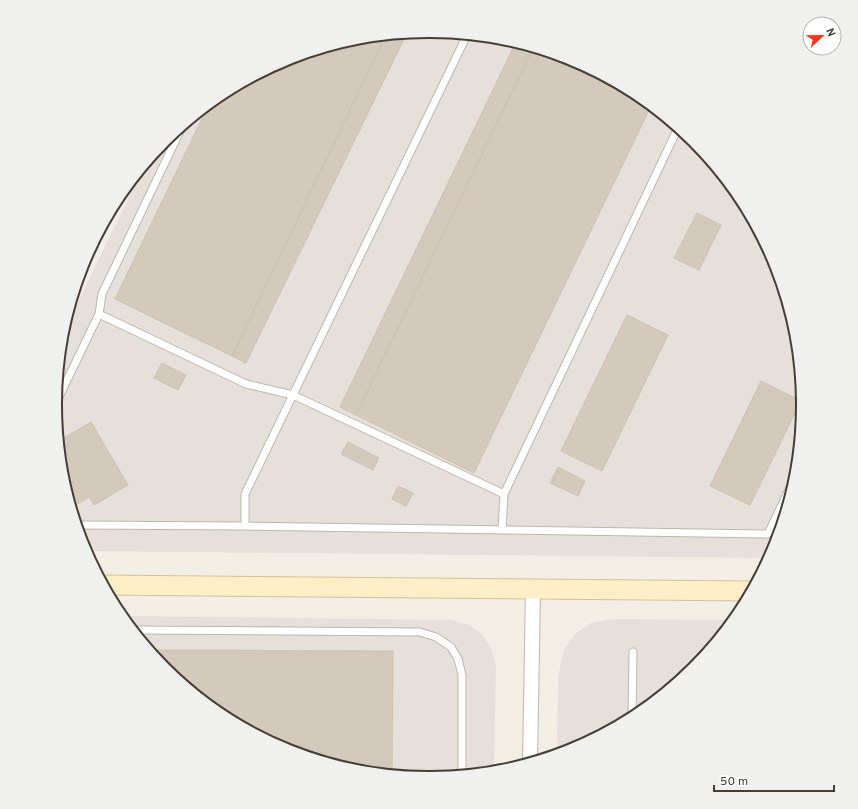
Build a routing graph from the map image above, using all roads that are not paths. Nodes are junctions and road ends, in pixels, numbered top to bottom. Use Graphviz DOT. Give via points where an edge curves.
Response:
graph roads {
  1 [pos="465,40"];
  2 [pos="676,133"];
  3 [pos="178,138"];
  4 [pos="99,314"];
  5 [pos="63,389"];
  6 [pos="293,395"];
  7 [pos="504,494"];
  8 [pos="780,508"];
  9 [pos="83,526"];
  10 [pos="245,526"];
  11 [pos="502,530"];
  12 [pos="110,585"];
  13 [pos="533,589"];
  14 [pos="744,591"];
  15 [pos="140,630"];
  16 [pos="633,652"];
  17 [pos="632,710"];
  18 [pos="530,757"];
  19 [pos="462,769"];
  1 -- 6 [label="lane"];
  2 -- 7 [label="lane"];
  3 -- 4 [label="lane" via="102,294"];
  4 -- 5 [label="lane"];
  4 -- 6 [label="lane" via="246,384"];
  6 -- 7 [label="lane"];
  6 -- 10 [label="lane" via="245,494"];
  7 -- 11 [label="lane"];
  8 -- 11 [label="lane" via="768,534"];
  9 -- 10 [label="lane"];
  10 -- 11 [label="lane"];
  12 -- 13 [label="street"];
  13 -- 14 [label="street"];
  13 -- 18 [label="street"];
  15 -- 19 [label="lane" via="420,632 436,637 451,647 458,659 462,675"];
  16 -- 17 [label="lane"];
}
